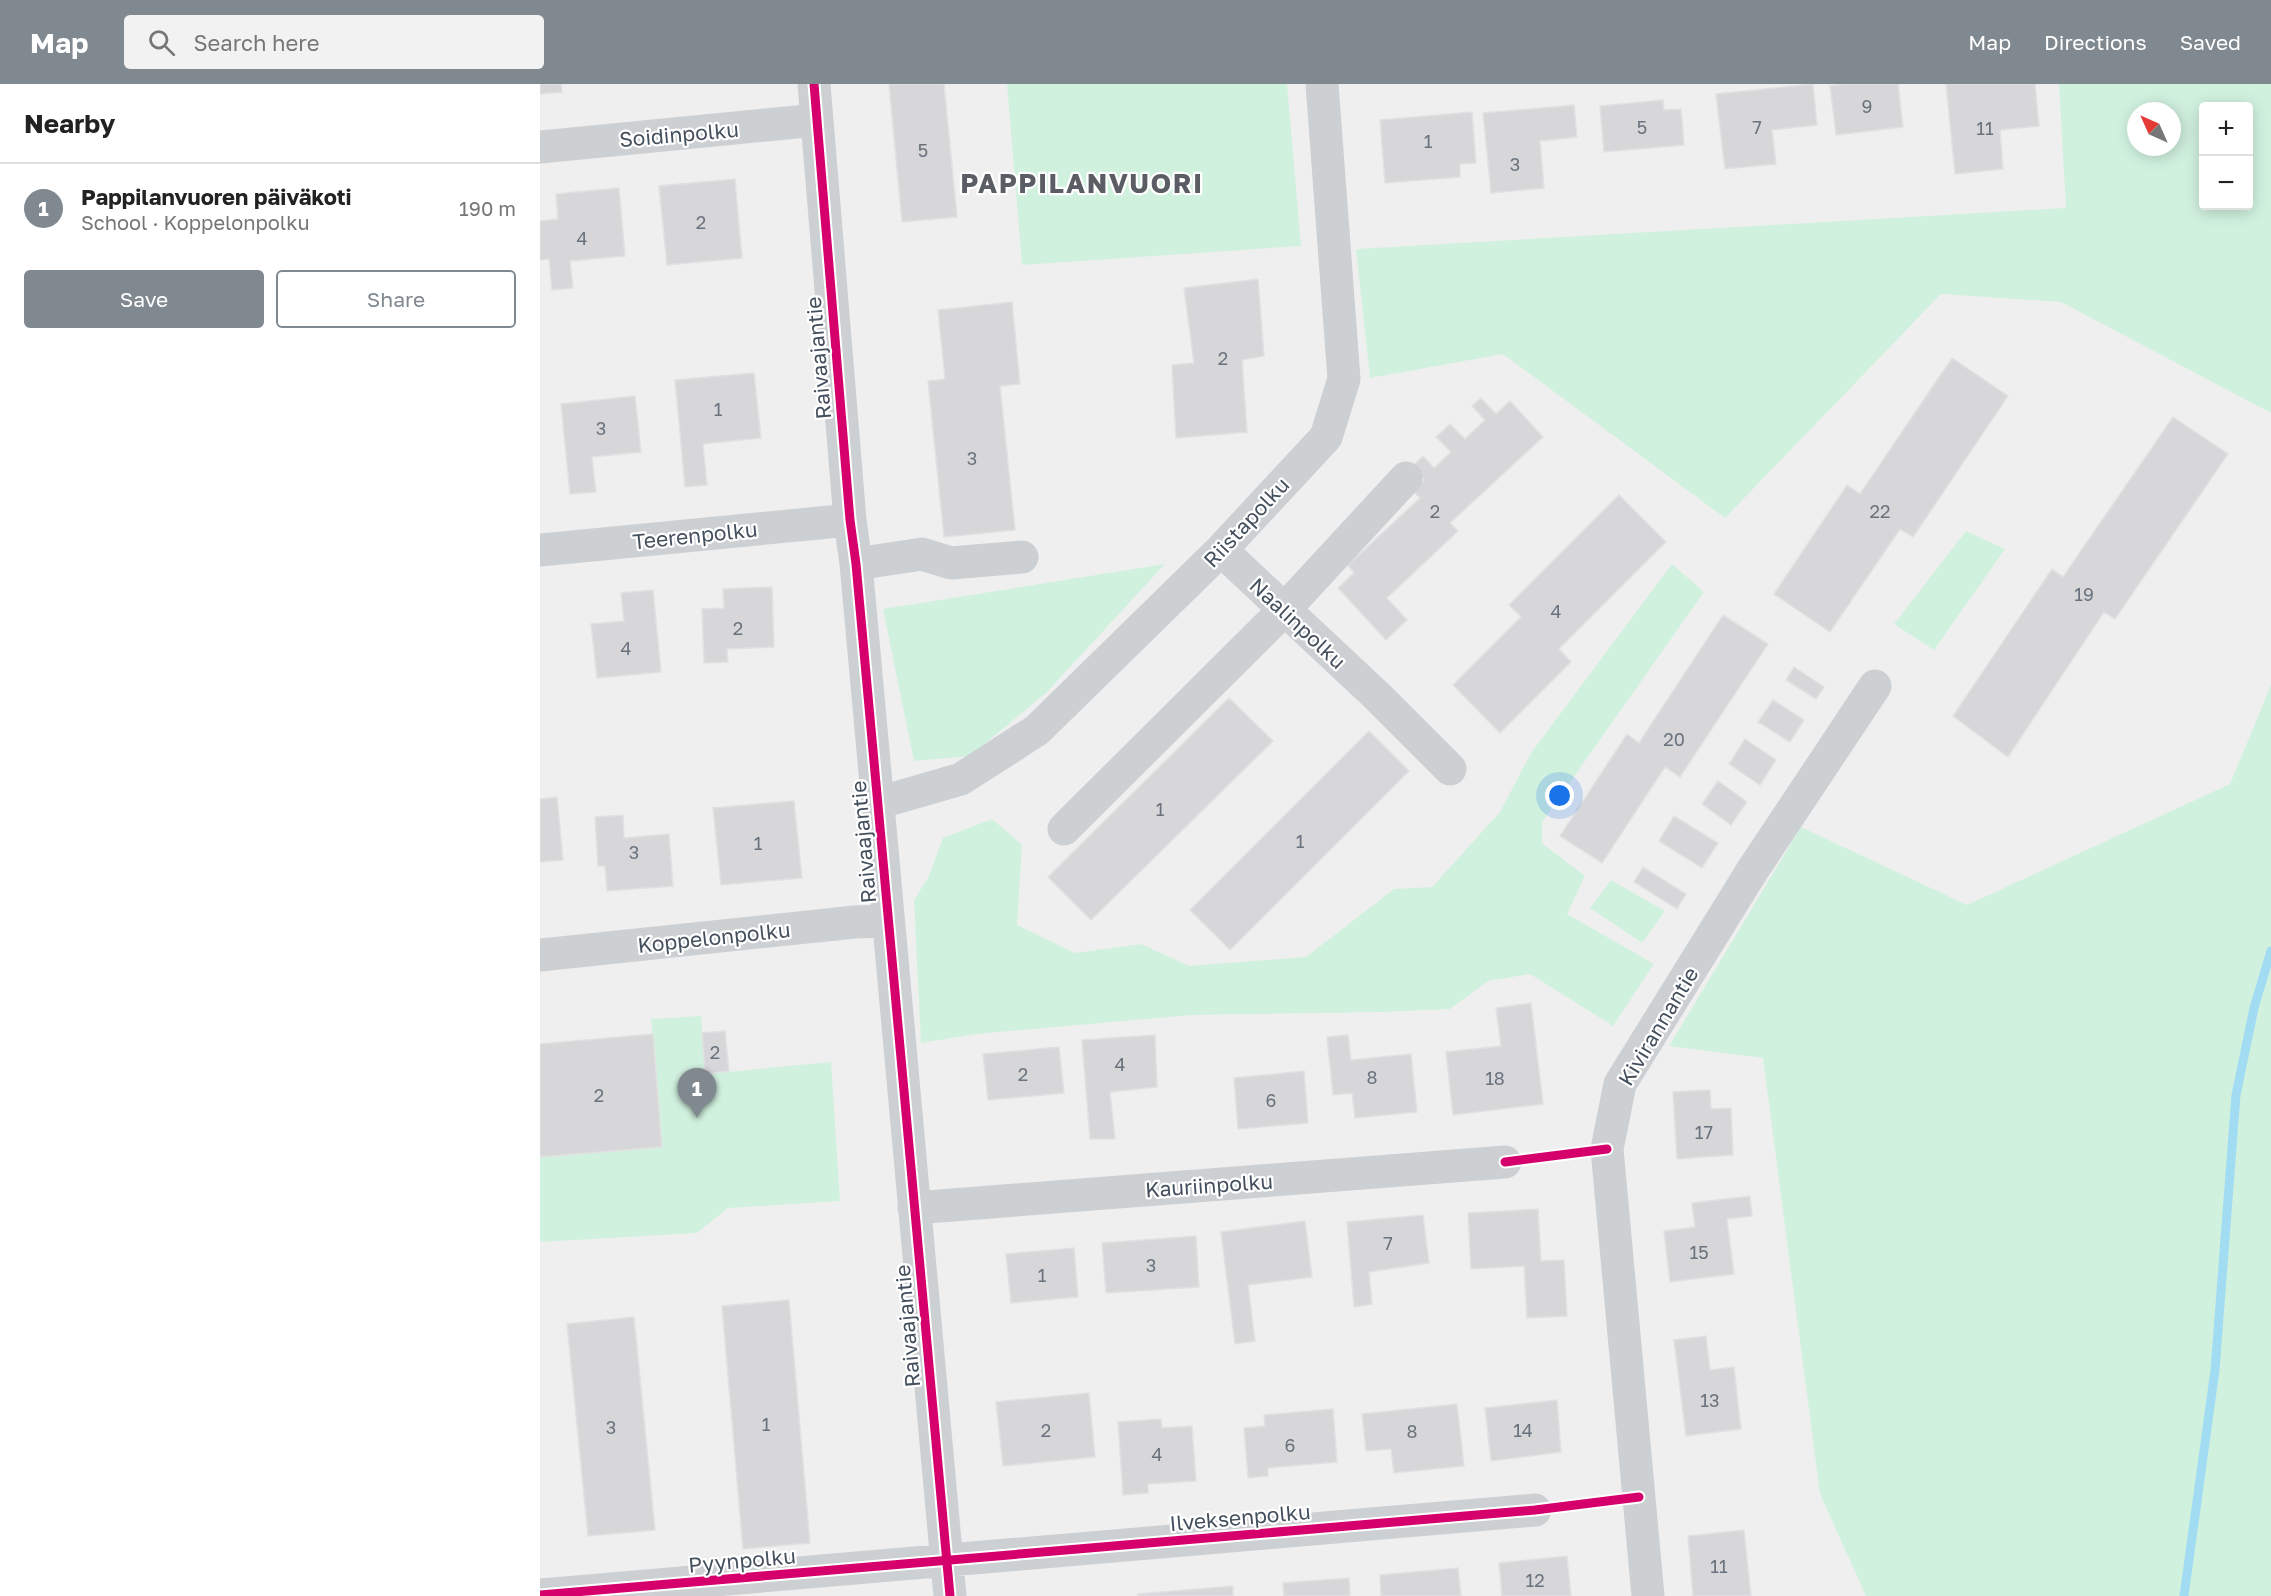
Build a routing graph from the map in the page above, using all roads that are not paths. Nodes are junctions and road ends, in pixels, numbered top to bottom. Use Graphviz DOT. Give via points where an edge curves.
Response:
graph roads {
  1 [pos="814,84"];
  2 [pos="1322,84"];
  3 [pos="817,120"];
  4 [pos="540,147"];
  5 [pos="1406,478"];
  6 [pos="850,520"];
  7 [pos="540,550"];
  8 [pos="1221,550"];
  9 [pos="1022,557"];
  10 [pos="856,564"];
  11 [pos="1284,610"];
  12 [pos="1875,686"];
  13 [pos="1450,769"];
  14 [pos="878,803"];
  15 [pos="1064,829"];
  16 [pos="888,921"];
  17 [pos="540,955"];
  18 [pos="1505,1162"];
  19 [pos="914,1208"];
  20 [pos="1536,1510"];
  21 [pos="947,1559"];
  22 [pos="540,1595"];
  23 [pos="950,1596"];
  24 [pos="1648,1596"];
  1 -- 3 [label="street, Raivaajantie"];
  2 -- 8 [label="street, Riistapolku" via="1344,379 1326,437"];
  3 -- 4 [label="street, Soidinpolku"];
  3 -- 6 [label="street, Raivaajantie"];
  5 -- 11 [label="street"];
  6 -- 7 [label="street, Teerenpolku"];
  6 -- 10 [label="street, Raivaajantie"];
  8 -- 11 [label="street, Naalinpolku"];
  8 -- 14 [label="street, Riistapolku" via="1037,730 961,779"];
  9 -- 10 [label="street" via="951,563 922,554"];
  10 -- 14 [label="street, Raivaajantie"];
  11 -- 13 [label="street, Naalinpolku"];
  11 -- 15 [label="street"];
  12 -- 24 [label="street, Kivirannantie" via="1752,871 1620,1084 1607,1149"];
  14 -- 16 [label="street, Raivaajantie"];
  16 -- 17 [label="street, Koppelonpolku"];
  16 -- 19 [label="street, Raivaajantie"];
  18 -- 19 [label="street, Kauriinpolku"];
  19 -- 21 [label="street, Raivaajantie"];
  20 -- 21 [label="street, Ilveksenpolku"];
  21 -- 22 [label="street, Pyynpolku"];
  21 -- 23 [label="street, Raivaajantie"];
}
